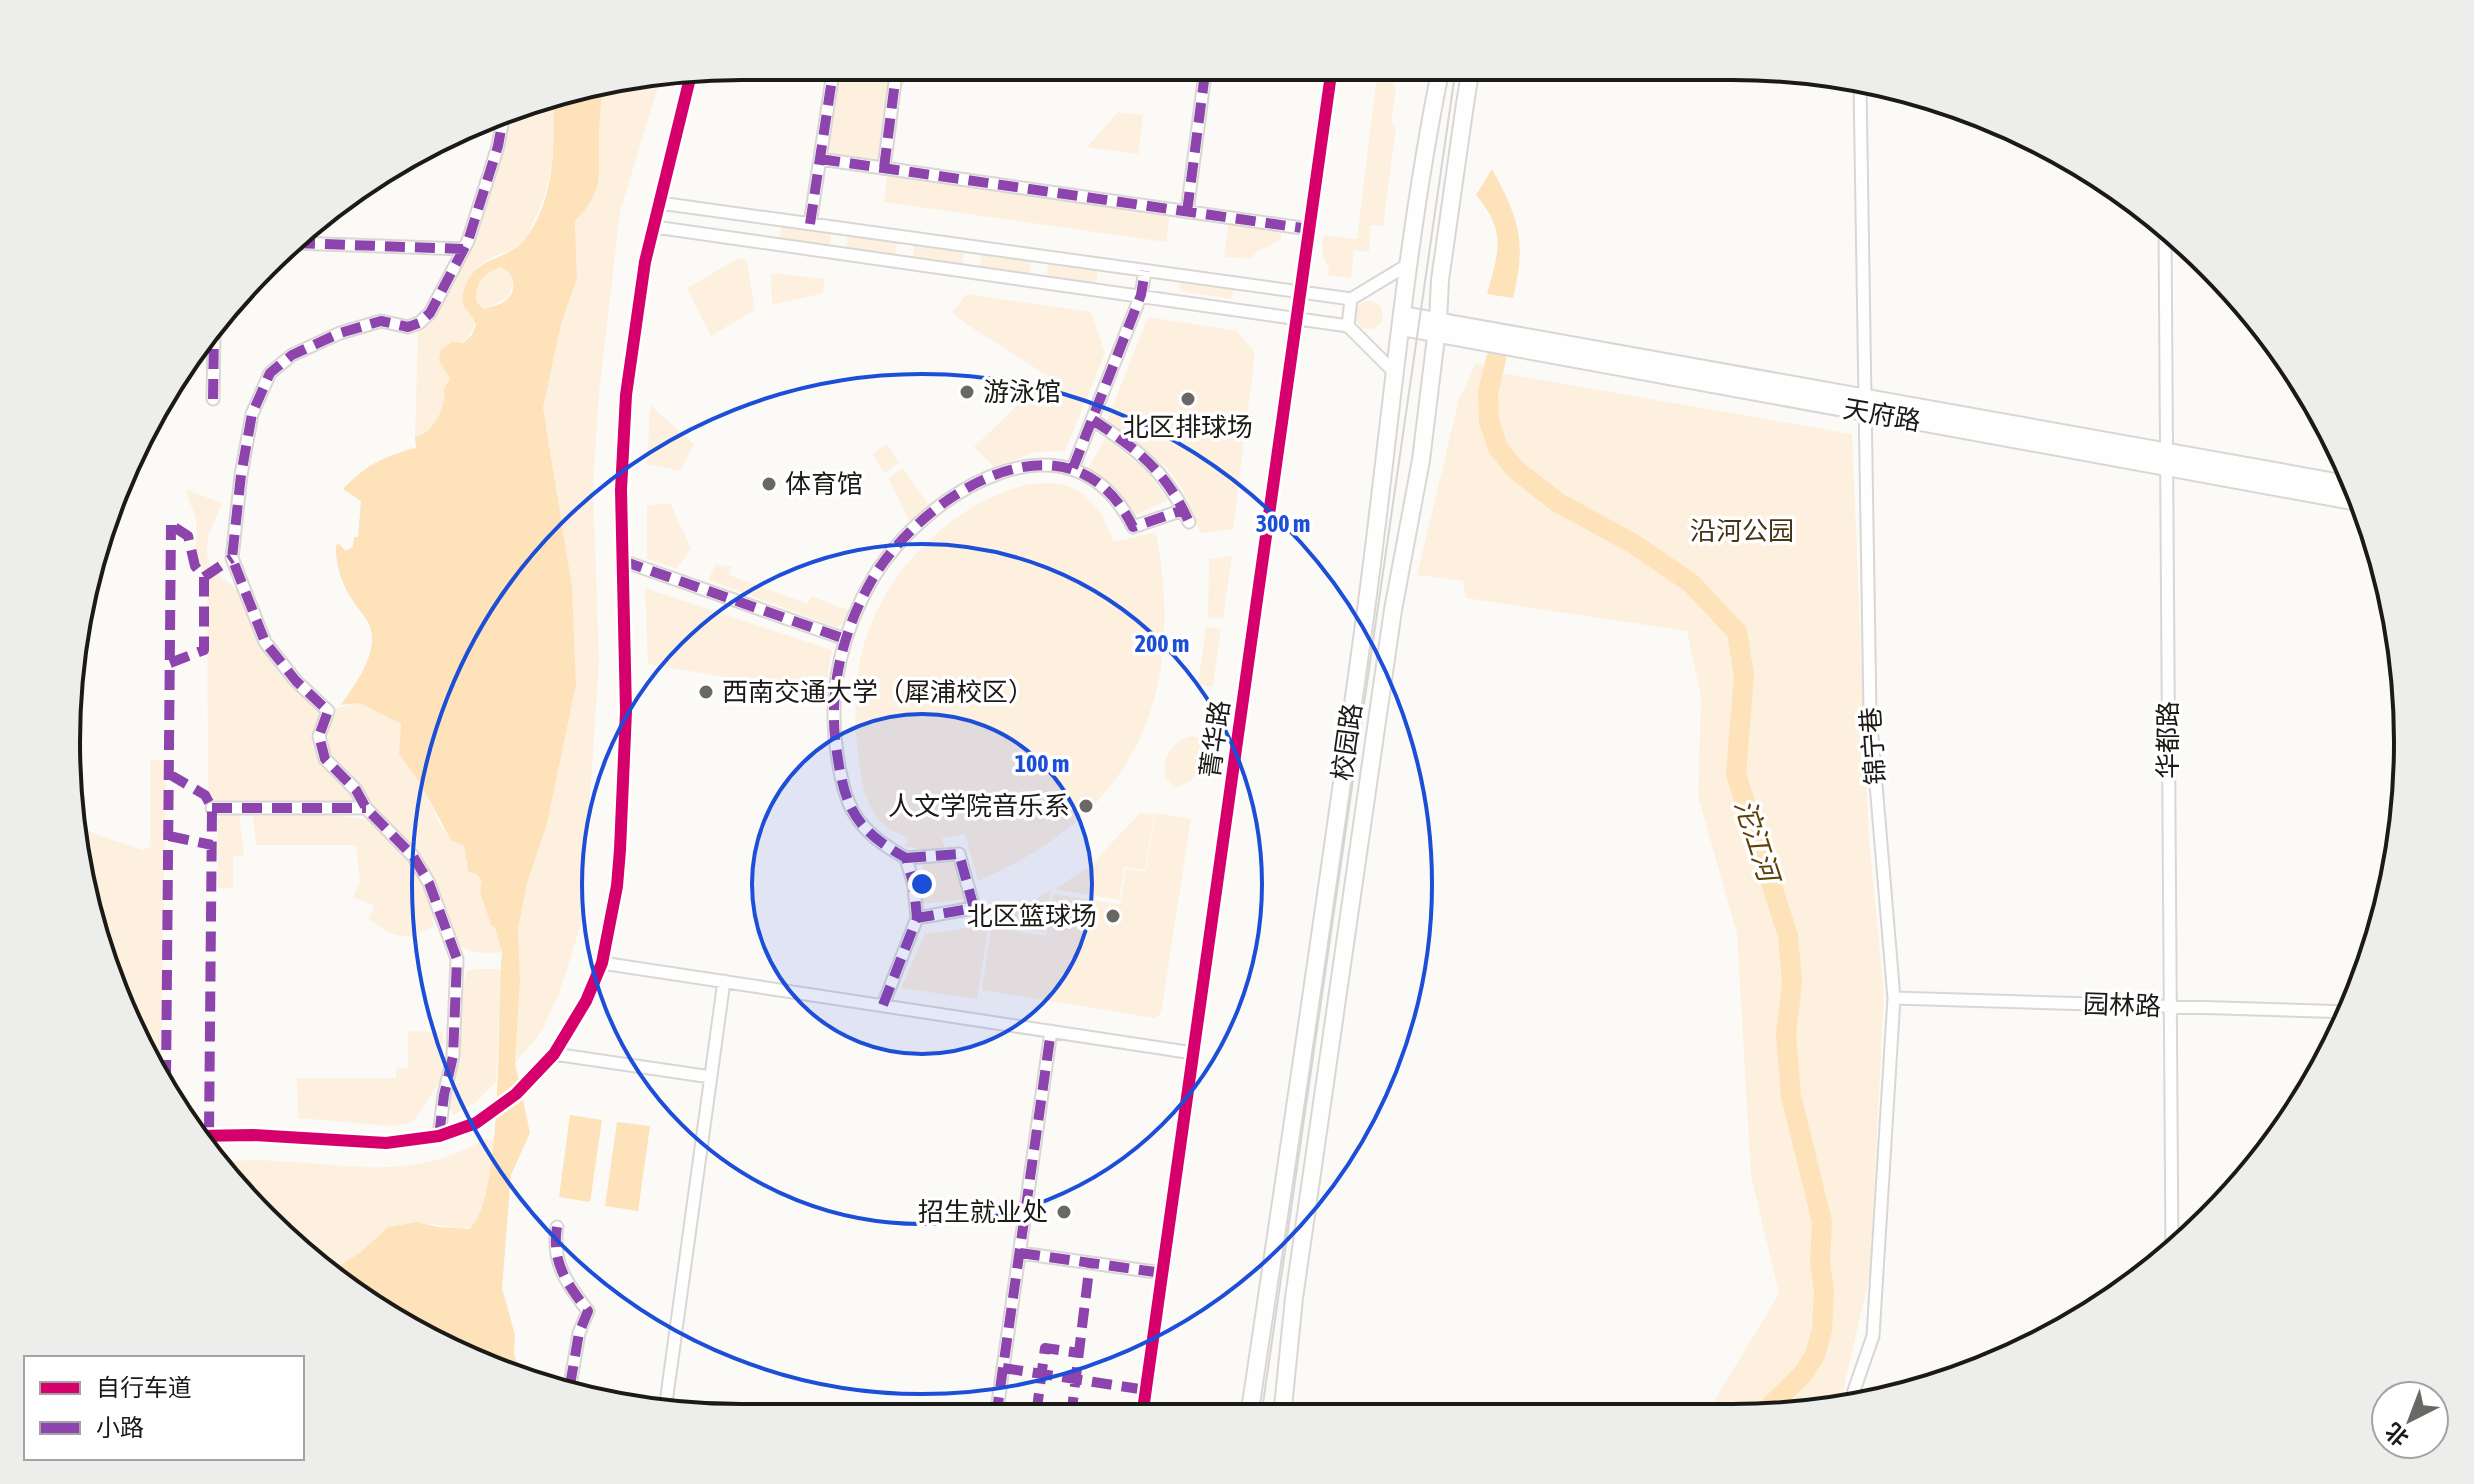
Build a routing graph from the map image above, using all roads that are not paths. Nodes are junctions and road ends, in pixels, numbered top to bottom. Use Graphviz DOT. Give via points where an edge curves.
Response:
graph roads {
  1 [pos="832,80"];
  2 [pos="895,80"];
  3 [pos="1204,80"];
  4 [pos="1330,80"];
  5 [pos="1438,80"];
  6 [pos="1469,80"];
  7 [pos="689,82"];
  8 [pos="1860,93"];
  9 [pos="502,125"];
  10 [pos="820,159"];
  11 [pos="884,168"];
  12 [pos="660,203"];
  13 [pos="1187,212"];
  14 [pos="810,224"];
  15 [pos="655,227"];
  16 [pos="1309,229"];
  17 [pos="2165,242"];
  18 [pos="307,243"];
  19 [pos="463,249"];
  20 [pos="1409,264"];
  21 [pos="1145,271"];
  22 [pos="1301,291"];
  23 [pos="1141,295"];
  24 [pos="1351,299"];
  25 [pos="1297,319"];
  26 [pos="1402,321"];
  27 [pos="1348,326"];
  28 [pos="1438,328"];
  29 [pos="214,343"];
  30 [pos="1396,374"];
  31 [pos="213,399"];
  32 [pos="1865,405"];
  33 [pos="1093,420"];
  34 [pos="2166,459"];
  35 [pos="1073,468"];
  36 [pos="2342,484"];
  37 [pos="2348,500"];
  38 [pos="1183,510"];
  39 [pos="1189,522"];
  40 [pos="623,561"];
  41 [pos="845,639"];
  42 [pos="212,808"];
  43 [pos="366,808"];
  44 [pos="906,858"];
  45 [pos="917,918"];
  46 [pos="602,963"];
  47 [pos="724,981"];
  48 [pos="1894,998"];
  49 [pos="883,1005"];
  50 [pos="2170,1006"];
  51 [pos="2337,1012"];
  52 [pos="1051,1031"];
  53 [pos="1193,1053"];
  54 [pos="554,1054"];
  55 [pos="711,1077"];
  56 [pos="210,1136"];
  57 [pos="439,1136"];
  58 [pos="557,1227"];
  59 [pos="2172,1236"];
  60 [pos="1020,1253"];
  61 [pos="1162,1273"];
  62 [pos="571,1381"];
  63 [pos="1853,1392"];
  64 [pos="666,1399"];
  65 [pos="998,1404"];
  66 [pos="1144,1404"];
  67 [pos="1251,1404"];
  68 [pos="1283,1404"];
  1 -- 10 [label="street"];
  2 -- 11 [label="street"];
  3 -- 13 [label="street"];
  4 -- 16 [label="street, 菁华路"];
  5 -- 20 [label="street, 校园路"];
  6 -- 28 [label="street, 校园路, bridge"];
  7 -- 12 [label="street"];
  8 -- 32 [label="street, 锦宁巷"];
  9 -- 19 [label="street"];
  10 -- 11 [label="street"];
  10 -- 14 [label="street"];
  11 -- 13 [label="street"];
  12 -- 14 [label="street"];
  12 -- 15 [label="street"];
  13 -- 16 [label="street"];
  14 -- 21 [label="street"];
  15 -- 23 [label="street"];
  15 -- 40 [label="street" via="626,395"];
  16 -- 22 [label="street, 菁华路"];
  17 -- 34 [label="street, 华都路"];
  18 -- 19 [label="street"];
  19 -- 43 [label="street" via="430,313 419,323 408,327 381,321 340,333 292,355 270,373 252,414 241,475 232,558 241,587 273,654 328,711 319,736 325,759"];
  20 -- 24 [label="street"];
  20 -- 26 [label="street, 校园路"];
  21 -- 22 [label="street"];
  21 -- 23 [label="street"];
  22 -- 24 [label="street"];
  22 -- 25 [label="street, 菁华路"];
  23 -- 25 [label="street"];
  23 -- 33 [label="street"];
  24 -- 27 [label="street"];
  25 -- 27 [label="street"];
  25 -- 53 [label="street, 菁华路"];
  26 -- 28 [label="street, 天府路"];
  26 -- 30 [label="street, 校园路"];
  27 -- 30 [label="street"];
  28 -- 32 [label="street, 天府路"];
  28 -- 68 [label="street, 校园路" via="1296,1283"];
  29 -- 31 [label="street"];
  30 -- 67 [label="street, 校园路"];
  32 -- 34 [label="street, 天府路"];
  32 -- 48 [label="street, 锦宁巷" via="1870,713"];
  33 -- 35 [label="street"];
  33 -- 38 [label="street" via="1155,466"];
  34 -- 36 [label="street, 天府路"];
  34 -- 37 [label="street, 天府路"];
  34 -- 50 [label="street, 华都路"];
  35 -- 38 [label="street" via="1106,491 1133,527"];
  35 -- 41 [label="street" via="1021,466 980,480 949,500 896,547 873,578"];
  38 -- 39 [label="street"];
  40 -- 41 [label="street"];
  40 -- 46 [label="street" via="624,782 617,886"];
  41 -- 44 [label="street" via="836,677 834,737 841,780 852,812 870,835"];
  42 -- 43 [label="street"];
  43 -- 57 [label="street" via="413,856 429,883 457,959 453,1056"];
  44 -- 45 [label="street"];
  44 -- 45 [label="street" via="959,854 974,908"];
  45 -- 49 [label="street"];
  46 -- 47 [label="street"];
  46 -- 54 [label="street"];
  47 -- 49 [label="street"];
  47 -- 55 [label="street"];
  48 -- 50 [label="street, 园林路"];
  48 -- 63 [label="street, 锦宁巷" via="1873,1336"];
  49 -- 52 [label="street"];
  50 -- 51 [label="street, 园林路"];
  50 -- 59 [label="street, 华都路"];
  52 -- 53 [label="street"];
  52 -- 60 [label="street"];
  53 -- 61 [label="street, 菁华路"];
  54 -- 55 [label="street"];
  54 -- 57 [label="street" via="516,1094 476,1123"];
  55 -- 64 [label="street"];
  56 -- 57 [label="street" via="386,1143"];
  58 -- 62 [label="street" via="555,1243 564,1280 588,1311"];
  60 -- 61 [label="street"];
  60 -- 65 [label="street"];
  61 -- 66 [label="street, 菁华路"];
}
